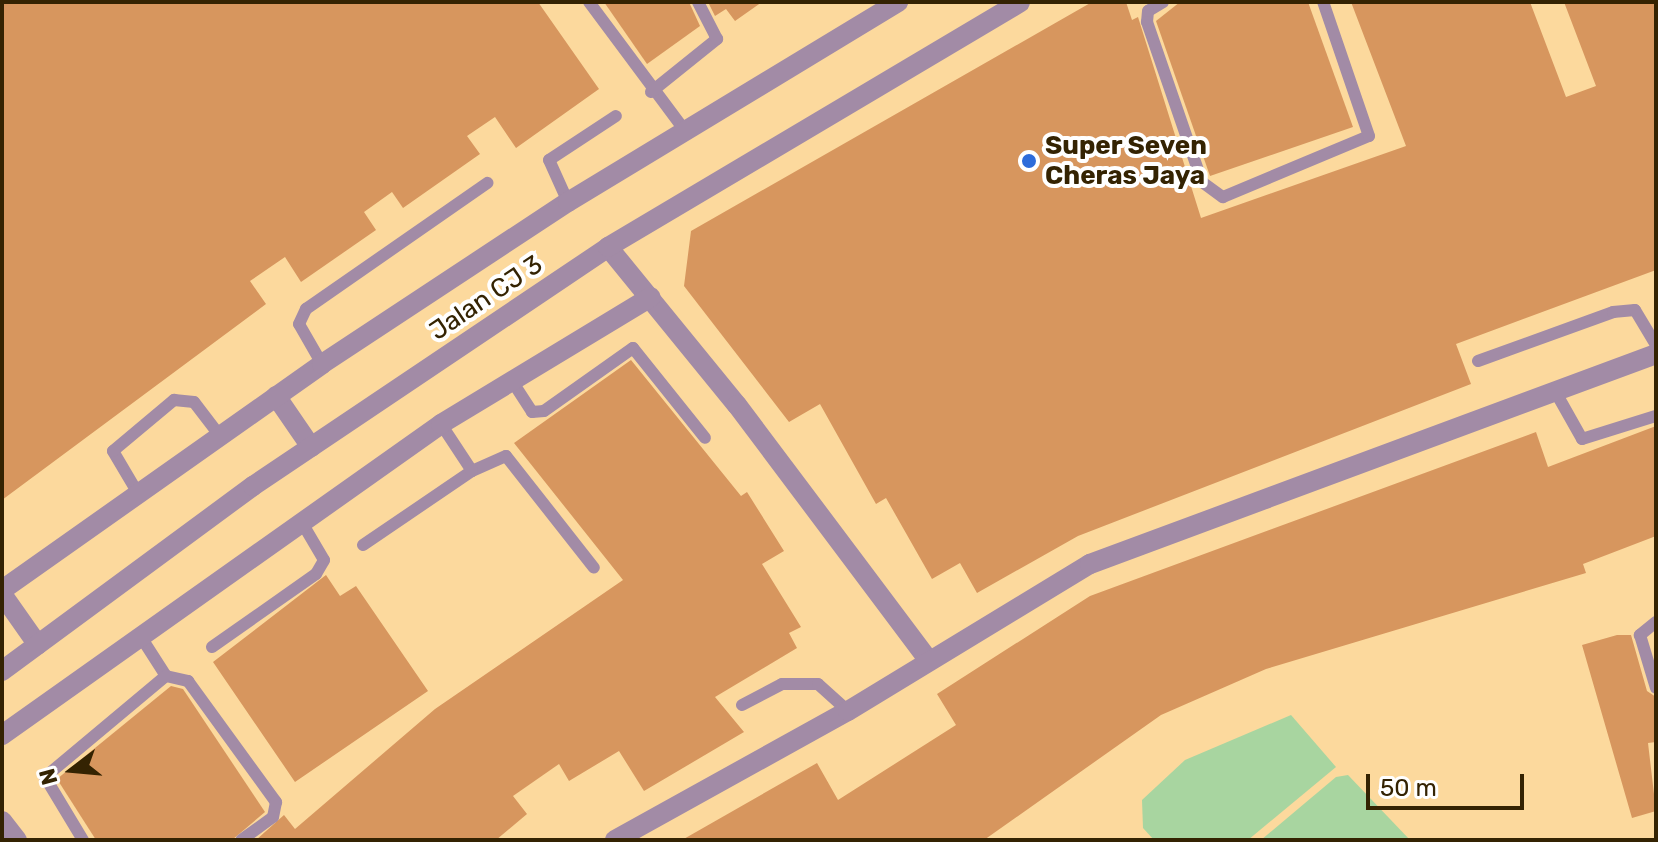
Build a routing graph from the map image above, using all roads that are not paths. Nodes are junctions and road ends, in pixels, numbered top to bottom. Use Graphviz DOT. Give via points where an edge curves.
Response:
graph roads {
  1 [pos="589,2"];
  2 [pos="698,2"];
  3 [pos="898,2"];
  4 [pos="1020,2"];
  5 [pos="1163,2"];
  6 [pos="1323,2"];
  7 [pos="651,92"];
  8 [pos="616,116"];
  9 [pos="686,132"];
  10 [pos="487,183"];
  11 [pos="568,202"];
  12 [pos="608,247"];
  13 [pos="651,297"];
  14 [pos="1656,345"];
  15 [pos="1656,354"];
  16 [pos="1478,361"];
  17 [pos="322,364"];
  18 [pos="512,381"];
  19 [pos="1555,391"];
  20 [pos="276,396"];
  21 [pos="1656,416"];
  22 [pos="441,424"];
  23 [pos="220,436"];
  24 [pos="705,438"];
  25 [pos="311,447"];
  26 [pos="472,471"];
  27 [pos="139,495"];
  28 [pos="301,521"];
  29 [pos="363,545"];
  30 [pos="594,568"];
  31 [pos="2,592"];
  32 [pos="1656,622"];
  33 [pos="141,637"];
  34 [pos="38,645"];
  35 [pos="212,647"];
  36 [pos="929,661"];
  37 [pos="2,671"];
  38 [pos="166,676"];
  39 [pos="1656,688"];
  40 [pos="742,705"];
  41 [pos="848,711"];
  42 [pos="2,735"];
  43 [pos="2,821"];
  44 [pos="17,840"];
  45 [pos="83,840"];
  46 [pos="241,840"];
  47 [pos="615,840"];
  1 -- 7 [label="lane"];
  2 -- 7 [label="lane" via="717,39"];
  3 -- 9 [label="street, Jalan CJ 3"];
  4 -- 12 [label="street, Jalan CJ 3"];
  5 -- 6 [label="lane" via="1148,11 1147,22 1202,182 1223,197 1369,136"];
  7 -- 9 [label="lane"];
  8 -- 11 [label="lane" via="549,160"];
  9 -- 11 [label="street, Jalan CJ 3"];
  10 -- 17 [label="lane" via="306,309 299,324"];
  11 -- 17 [label="street, Jalan CJ 3"];
  12 -- 13 [label="street"];
  12 -- 25 [label="street, Jalan CJ 3"];
  13 -- 18 [label="street"];
  13 -- 36 [label="street"];
  14 -- 16 [label="lane" via="1635,310 1613,312"];
  15 -- 19 [label="street"];
  17 -- 20 [label="street, Jalan CJ 3"];
  18 -- 22 [label="street"];
  18 -- 24 [label="lane" via="532,412 544,411 633,348"];
  19 -- 21 [label="lane" via="1582,439"];
  19 -- 36 [label="street" via="1090,564"];
  20 -- 23 [label="street, Jalan CJ 3"];
  20 -- 25 [label="street"];
  22 -- 26 [label="lane"];
  22 -- 28 [label="street"];
  23 -- 27 [label="street, Jalan CJ 3"];
  23 -- 27 [label="lane" via="194,402 174,400 113,451"];
  25 -- 34 [label="street, Jalan CJ 3"];
  26 -- 29 [label="lane"];
  26 -- 30 [label="lane" via="506,456"];
  27 -- 31 [label="street, Jalan CJ 3"];
  28 -- 33 [label="street"];
  28 -- 35 [label="lane" via="324,560 316,574"];
  31 -- 34 [label="street"];
  32 -- 39 [label="lane" via="1640,635"];
  33 -- 38 [label="lane"];
  33 -- 42 [label="street"];
  34 -- 37 [label="street, Jalan CJ 3"];
  36 -- 41 [label="street"];
  38 -- 45 [label="lane" via="45,777"];
  38 -- 46 [label="lane" via="188,681 276,802 273,817"];
  40 -- 41 [label="lane" via="782,684 818,684"];
  41 -- 47 [label="street"];
  43 -- 44 [label="street"];
}
